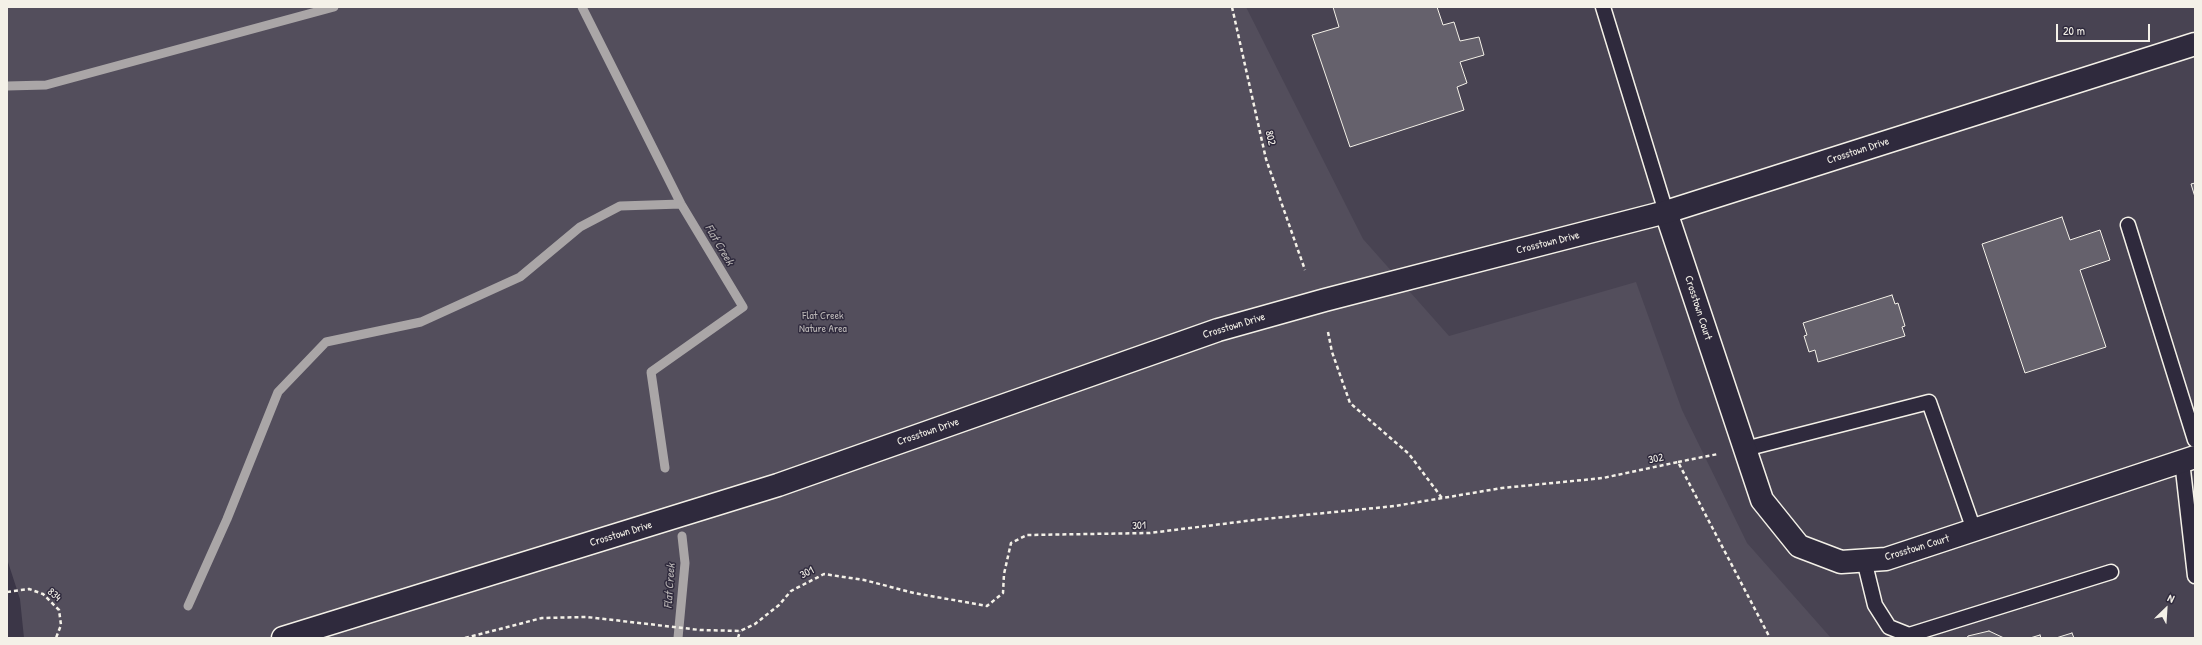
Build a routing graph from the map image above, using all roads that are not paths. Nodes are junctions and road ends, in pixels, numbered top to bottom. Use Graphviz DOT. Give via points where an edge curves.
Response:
graph roads {
  1 [pos="1603,7"];
  2 [pos="2195,44"];
  3 [pos="1666,212"];
  4 [pos="2128,225"];
  5 [pos="2195,440"];
  6 [pos="1745,449"];
  7 [pos="2188,459"];
  8 [pos="1974,530"];
  9 [pos="1864,560"];
  10 [pos="2111,572"];
  11 [pos="2195,576"];
  12 [pos="283,638"];
  1 -- 3 [label="lane"];
  2 -- 3 [label="street, Crosstown Drive"];
  3 -- 6 [label="street, Crosstown Court"];
  3 -- 12 [label="street, Crosstown Drive" via="1218,330 778,486"];
  4 -- 5 [label="lane"];
  6 -- 8 [label="lane" via="1929,402"];
  6 -- 9 [label="street, Crosstown Court" via="1762,500 1799,546 1841,562"];
  7 -- 8 [label="street, Crosstown Court"];
  7 -- 11 [label="lane"];
  8 -- 9 [label="street, Crosstown Court" via="1886,559"];
  9 -- 10 [label="lane" via="1875,605 1889,627 1909,635"];
}
